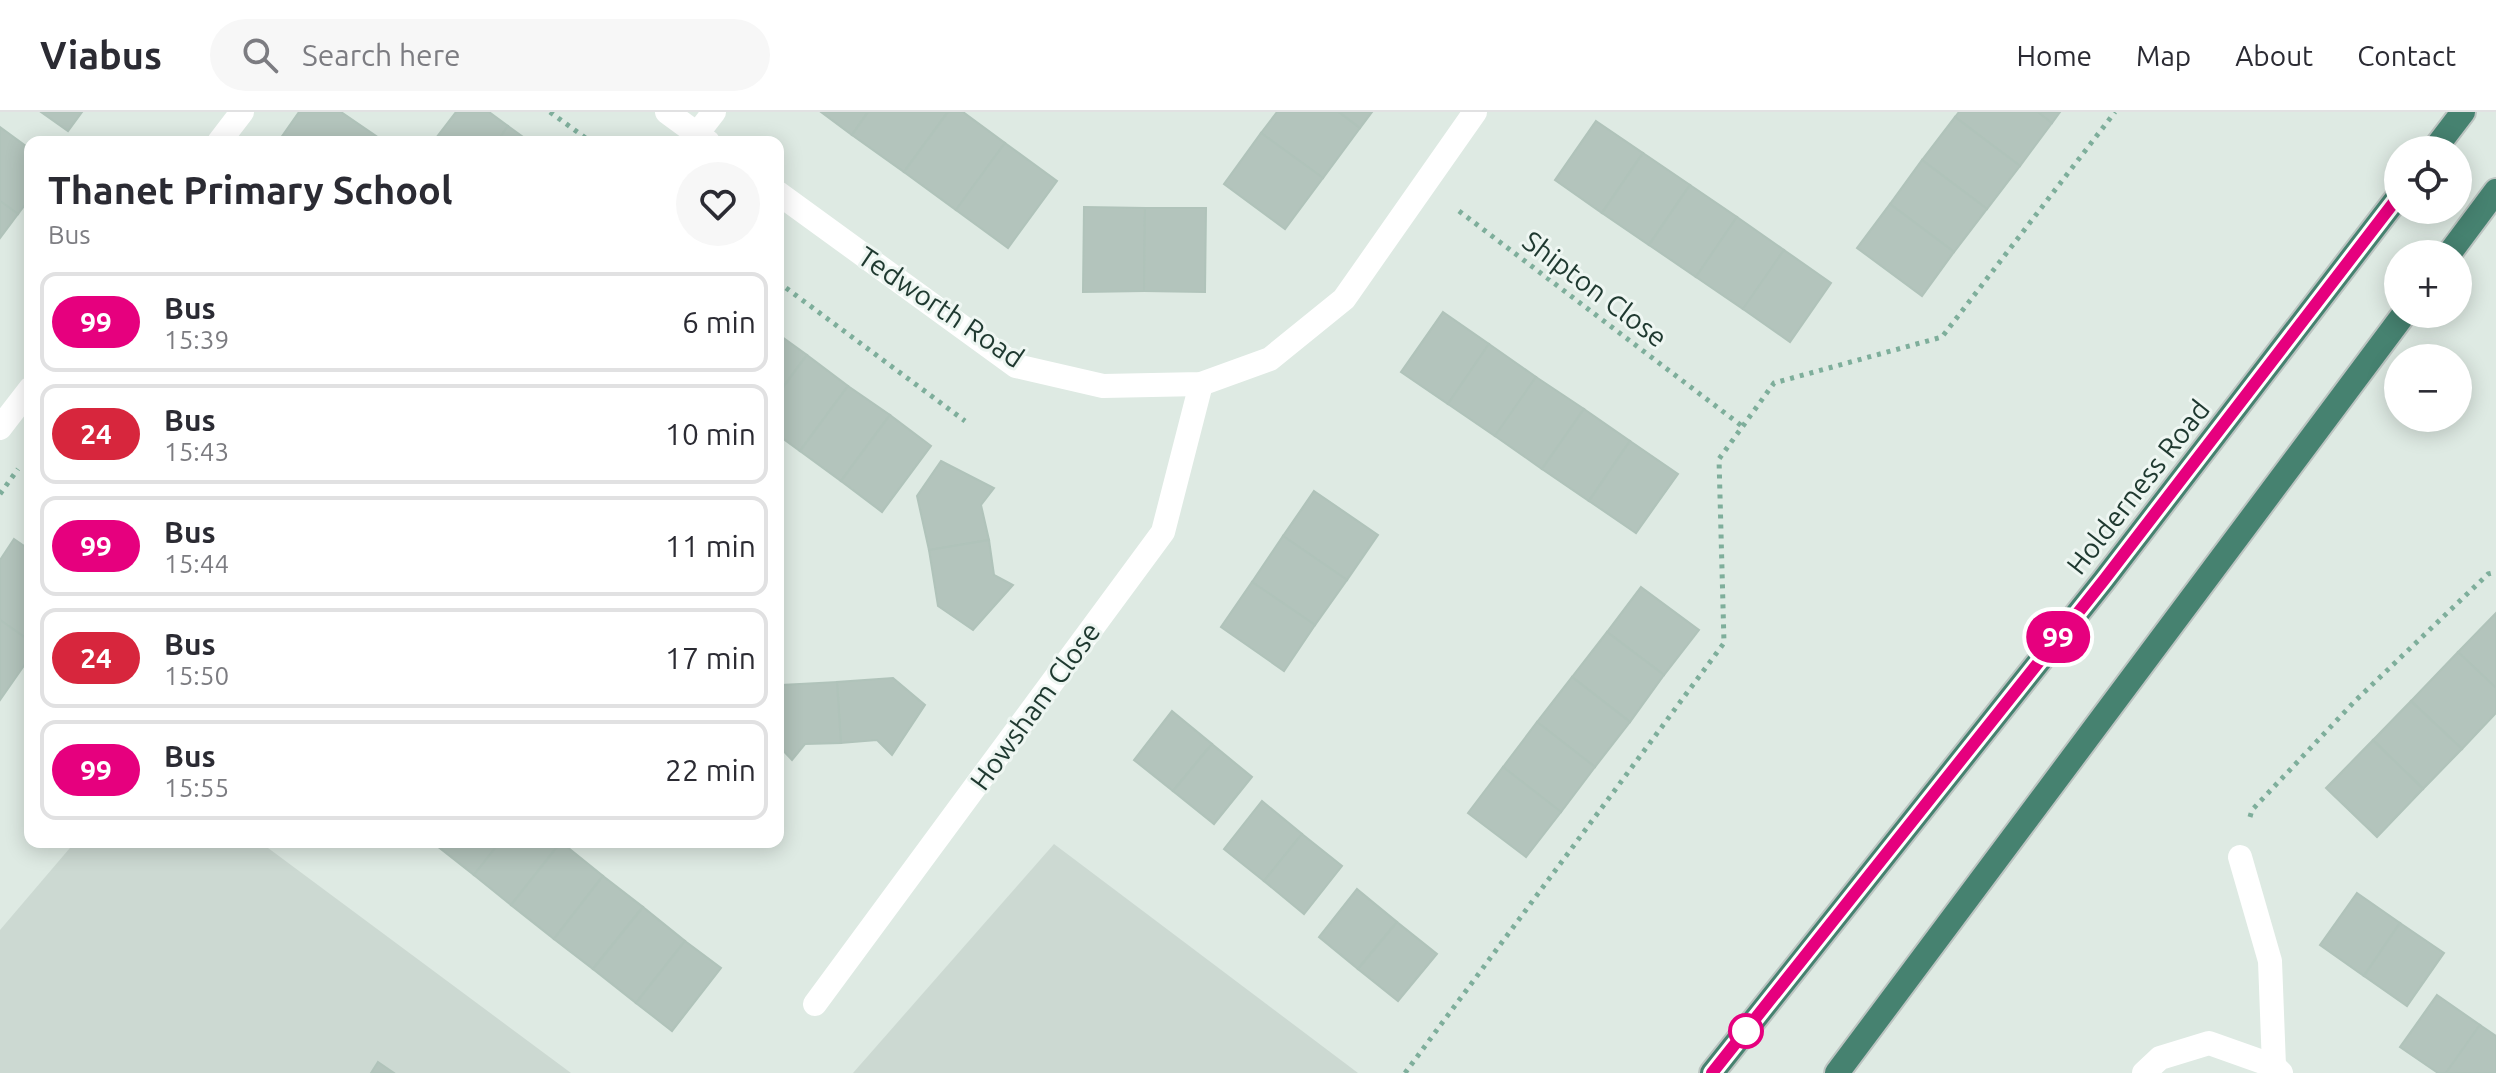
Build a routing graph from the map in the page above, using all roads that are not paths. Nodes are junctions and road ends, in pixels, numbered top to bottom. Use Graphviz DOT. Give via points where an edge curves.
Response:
graph roads {
  1 [pos="242,112"];
  2 [pos="667,112"];
  3 [pos="714,112"];
  4 [pos="1475,112"];
  5 [pos="2463,112"];
  6 [pos="224,136"];
  7 [pos="699,136"];
  8 [pos="703,136"];
  9 [pos="2445,136"];
  10 [pos="2496,191"];
  11 [pos="784,197"];
  12 [pos="2384,215"];
  13 [pos="2459,240"];
  14 [pos="2394,328"];
  15 [pos="1201,384"];
  16 [pos="24,397"];
  17 [pos="0,428"];
  18 [pos="2240,857"];
  19 [pos="815,1004"];
  20 [pos="2277,1069"];
  21 [pos="1712,1073"];
  22 [pos="1837,1073"];
  23 [pos="2144,1073"];
  1 -- 6 [label="street"];
  2 -- 7 [label="street"];
  3 -- 8 [label="street"];
  4 -- 15 [label="street, Tedworth Road" via="1344,299 1270,359"];
  5 -- 9 [label="highway"];
  10 -- 13 [label="highway"];
  11 -- 15 [label="street, Tedworth Road" via="1016,366 1103,386"];
  12 -- 21 [label="highway, Holderness Road" via="2104,580"];
  14 -- 22 [label="highway"];
  15 -- 19 [label="street, Howsham Close" via="1163,532"];
  16 -- 17 [label="street"];
  18 -- 20 [label="street" via="2270,961"];
  20 -- 23 [label="street" via="2209,1043 2160,1058"];
}
